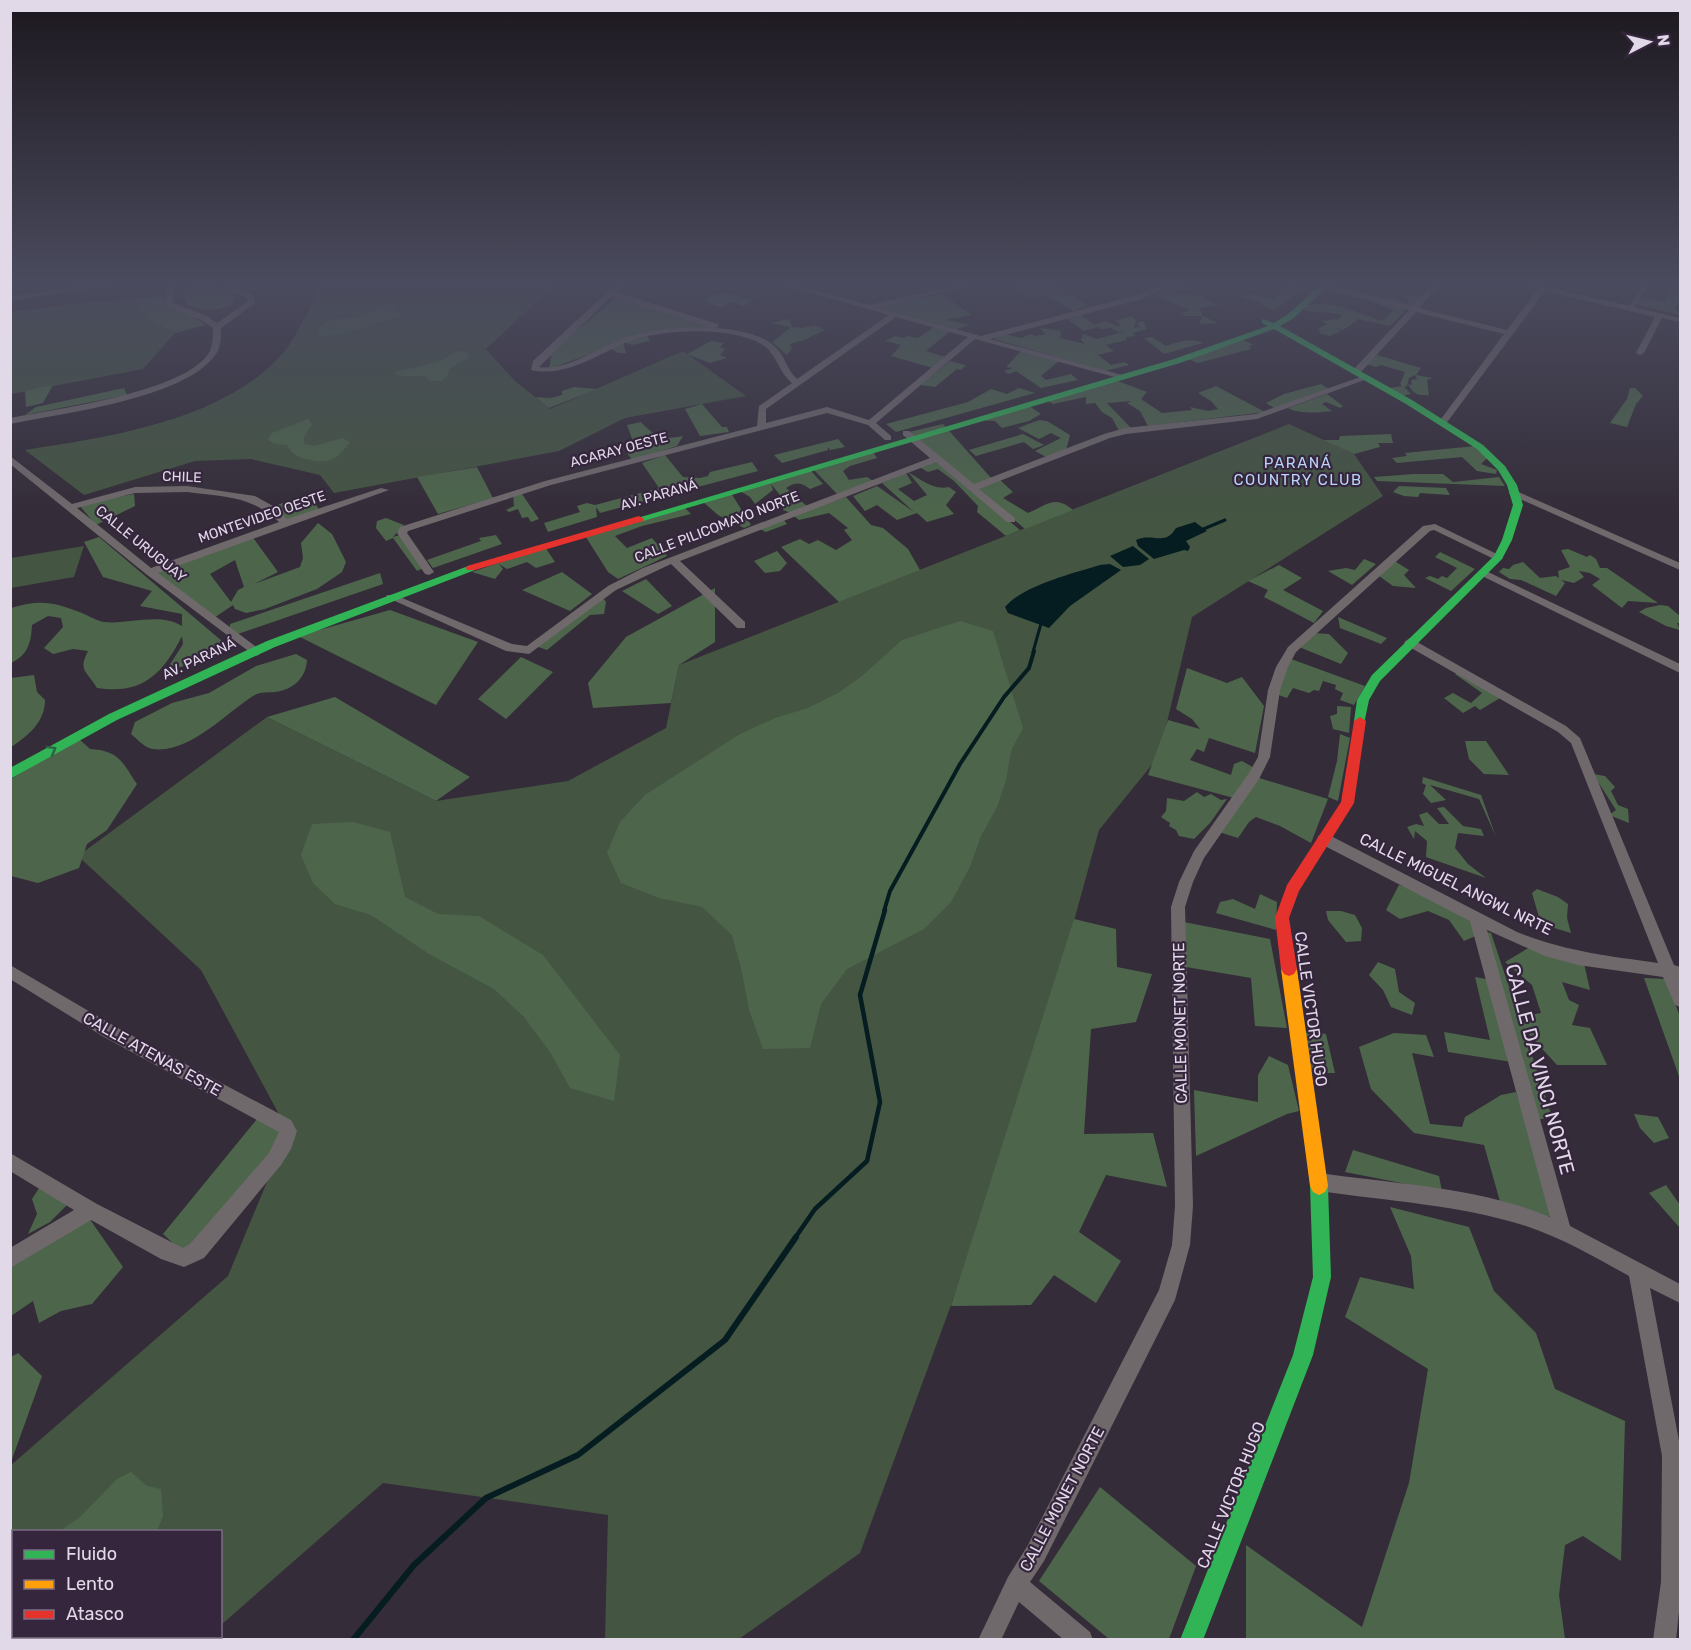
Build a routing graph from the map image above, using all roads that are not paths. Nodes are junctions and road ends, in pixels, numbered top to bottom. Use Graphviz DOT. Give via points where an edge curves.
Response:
graph roads {
  1 [pos="205,361"];
  2 [pos="538,361"];
  3 [pos="573,361"];
  4 [pos="780,361"];
  5 [pos="829,361"];
  6 [pos="948,361"];
  7 [pos="1061,361"];
  8 [pos="1179,361"];
  9 [pos="1336,361"];
  10 [pos="1372,361"];
  11 [pos="1488,361"];
  12 [pos="1361,375"];
  13 [pos="1113,376"];
  14 [pos="798,383"];
  15 [pos="10,421"];
  16 [pos="871,423"];
  17 [pos="1442,423"];
  18 [pos="760,427"];
  19 [pos="909,436"];
  20 [pos="888,438"];
  21 [pos="10,459"];
  22 [pos="936,459"];
  23 [pos="973,488"];
  24 [pos="384,490"];
  25 [pos="1514,493"];
  26 [pos="71,507"];
  27 [pos="1011,520"];
  28 [pos="286,523"];
  29 [pos="569,534"];
  30 [pos="1498,557"];
  31 [pos="673,560"];
  32 [pos="1680,567"];
  33 [pos="150,572"];
  34 [pos="429,572"];
  35 [pos="1484,573"];
  36 [pos="391,597"];
  37 [pos="741,625"];
  38 [pos="1410,642"];
  39 [pos="250,649"];
  40 [pos="1680,669"];
  41 [pos="10,759"];
  42 [pos="10,774"];
  43 [pos="1324,839"];
  44 [pos="1476,917"];
  45 [pos="10,971"];
  46 [pos="1675,972"];
  47 [pos="1680,1000"];
  48 [pos="10,1161"];
  49 [pos="1319,1182"];
  50 [pos="91,1210"];
  51 [pos="1563,1232"];
  52 [pos="10,1259"];
  53 [pos="1637,1271"];
  54 [pos="1680,1294"];
  55 [pos="1016,1585"];
  56 [pos="988,1640"];
  57 [pos="1082,1640"];
  58 [pos="1191,1640"];
  59 [pos="1664,1640"];
  1 -- 15 [label="street" via="172,382 136,394"];
  2 -- 3 [label="street" via="535,369 550,370"];
  4 -- 14 [label="street"];
  5 -- 14 [label="street"];
  6 -- 16 [label="street"];
  7 -- 13 [label="street"];
  8 -- 13 [label="street, AV. PARANÁ"];
  9 -- 12 [label="street, CALLE VICTOR HUGO"];
  10 -- 12 [label="street"];
  11 -- 17 [label="street"];
  12 -- 17 [label="street, CALLE VICTOR HUGO"];
  12 -- 23 [label="street" via="1257,416 1107,436"];
  13 -- 19 [label="street, AV. PARANÁ"];
  14 -- 18 [label="street" via="762,408"];
  16 -- 18 [label="street, ACARAY OESTE" via="830,410"];
  16 -- 20 [label="street, ACARAY OESTE"];
  17 -- 25 [label="street, CALLE VICTOR HUGO" via="1480,447 1502,468"];
  18 -- 34 [label="street, ACARAY OESTE" via="548,483 406,528 402,533"];
  19 -- 20 [label="street, AV. PARANÁ"];
  19 -- 22 [label="street"];
  19 -- 29 [label="street, AV. PARANÁ"];
  20 -- 29 [label="street, AV. PARANÁ"];
  21 -- 26 [label="street, CALLE URUGUAY"];
  22 -- 23 [label="street"];
  22 -- 31 [label="street, CALLE PILICOMAYO NORTE"];
  23 -- 27 [label="street"];
  24 -- 28 [label="street, MONTEVIDEO OESTE"];
  25 -- 30 [label="street, CALLE VICTOR HUGO" via="1518,505"];
  25 -- 32 [label="street"];
  26 -- 28 [label="street, CHILE" via="135,490 187,489 252,498"];
  26 -- 33 [label="street, CALLE URUGUAY"];
  28 -- 33 [label="street, MONTEVIDEO OESTE"];
  29 -- 34 [label="street, AV. PARANÁ"];
  29 -- 36 [label="street, AV. PARANÁ"];
  30 -- 35 [label="street, CALLE VICTOR HUGO"];
  30 -- 55 [label="street, CALLE MONET NORTE" via="1435,527 1427,528 1292,650 1282,667 1274,690 1264,757 1199,855 1178,907 1184,1206 1181,1245 1168,1293"];
  31 -- 36 [label="street, CALLE PILICOMAYO NORTE" via="612,588 525,651"];
  31 -- 37 [label="street"];
  33 -- 39 [label="street, CALLE URUGUAY"];
  34 -- 39 [label="street, AV. PARANÁ"];
  35 -- 38 [label="street, CALLE VICTOR HUGO"];
  35 -- 40 [label="street"];
  36 -- 39 [label="street, AV. PARANÁ"];
  38 -- 43 [label="street, CALLE VICTOR HUGO" via="1376,678 1363,700 1347,803"];
  38 -- 46 [label="street" via="1562,729 1575,741"];
  39 -- 41 [label="street, AV. PARANÁ" via="92,715"];
  42 -- 39 [label="street, AV. PARANÁ, one-way"];
  43 -- 44 [label="street, CALLE MIGUEL ANGWL NRTE"];
  43 -- 49 [label="street, CALLE VICTOR HUGO" via="1292,889 1282,918"];
  44 -- 46 [label="street, CALLE MIGUEL ANGWL NRTE" via="1545,950"];
  44 -- 51 [label="street, CALLE DA VINCI NORTE"];
  45 -- 50 [label="street, CALLE ATENAS ESTE" via="288,1131 275,1159 188,1257 168,1252"];
  46 -- 47 [label="street"];
  48 -- 50 [label="street"];
  49 -- 51 [label="street" via="1488,1208"];
  49 -- 58 [label="street, CALLE VICTOR HUGO" via="1322,1277 1303,1355"];
  50 -- 52 [label="street"];
  51 -- 53 [label="street"];
  53 -- 54 [label="street"];
  53 -- 59 [label="street" via="1672,1456 1672,1582"];
  55 -- 56 [label="street, CALLE MONET NORTE"];
  55 -- 57 [label="street"];
}
